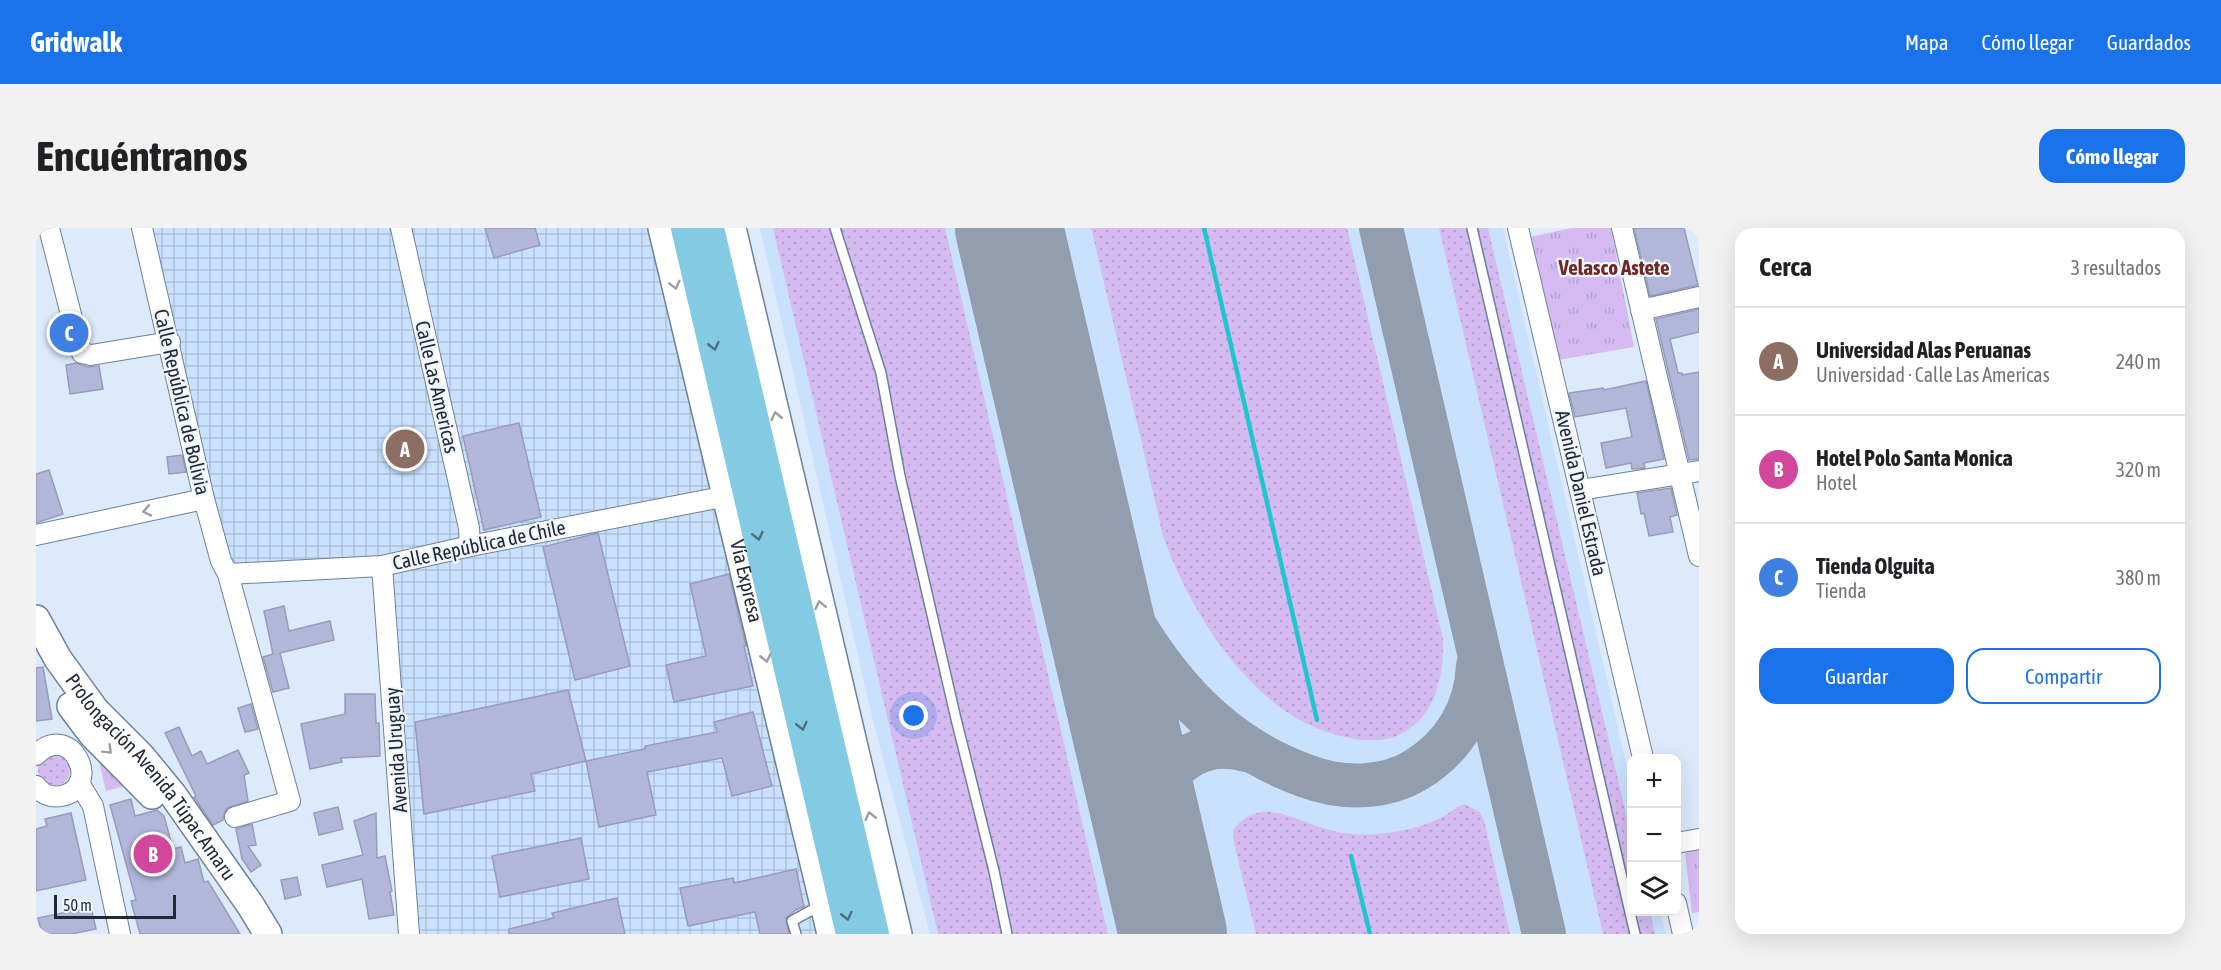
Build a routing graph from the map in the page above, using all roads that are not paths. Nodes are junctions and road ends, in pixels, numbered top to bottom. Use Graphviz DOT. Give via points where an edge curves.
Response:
graph roads {
  1 [pos="49,228"];
  2 [pos="142,228"];
  3 [pos="401,228"];
  4 [pos="662,228"];
  5 [pos="686,228"];
  6 [pos="710,228"];
  7 [pos="732,228"];
  8 [pos="834,228"];
  9 [pos="1472,228"];
  10 [pos="1518,228"];
  11 [pos="1622,228"];
  12 [pos="1699,297"];
  13 [pos="1641,310"];
  14 [pos="170,342"];
  15 [pos="1689,473"];
  16 [pos="1580,490"];
  17 [pos="727,496"];
  18 [pos="204,499"];
  19 [pos="36,535"];
  20 [pos="470,546"];
  21 [pos="1699,556"];
  22 [pos="382,566"];
  23 [pos="228,574"];
  24 [pos="36,620"];
  25 [pos="36,652"];
  26 [pos="36,754"];
  27 [pos="1642,754"];
  28 [pos="79,783"];
  29 [pos="36,786"];
  30 [pos="235,817"];
  31 [pos="838,828"];
  32 [pos="1699,839"];
  33 [pos="1681,842"];
  34 [pos="884,877"];
  35 [pos="822,898"];
  36 [pos="1680,916"];
  37 [pos="120,934"];
  38 [pos="253,934"];
  39 [pos="268,934"];
  40 [pos="409,934"];
  41 [pos="796,934"];
  42 [pos="831,934"];
  43 [pos="851,934"];
  44 [pos="874,934"];
  45 [pos="898,934"];
  46 [pos="1007,934"];
  47 [pos="1635,934"];
  48 [pos="1683,934"];
  1 -- 14 [label="street" via="82,353 91,355"];
  2 -- 14 [label="street, Calle República de Bolivia"];
  3 -- 20 [label="street, Calle Las Americas"];
  4 -- 17 [label="main road, Vía Expresa, one-way"];
  5 -- 31 [label="main road, Vía Expresa, one-way"];
  6 -- 31 [label="main road, Vía Expresa"];
  34 -- 7 [label="main road, one-way"];
  8 -- 46 [label="lane" via="881,373 900,476"];
  9 -- 47 [label="lane"];
  10 -- 16 [label="street, Avenida Daniel Estrada"];
  11 -- 13 [label="street"];
  12 -- 13 [label="street"];
  13 -- 15 [label="street"];
  14 -- 18 [label="street, Calle República de Bolivia"];
  15 -- 16 [label="street"];
  15 -- 21 [label="street"];
  16 -- 27 [label="street, Avenida Daniel Estrada"];
  17 -- 20 [label="street, Calle República de Chile"];
  17 -- 35 [label="main road, Vía Expresa, one-way"];
  18 -- 19 [label="street, one-way"];
  18 -- 23 [label="street, Calle República de Bolivia"];
  20 -- 22 [label="street, Calle República de Chile"];
  22 -- 23 [label="street, Calle República de Chile"];
  22 -- 40 [label="street, Avenida Uruguay"];
  23 -- 30 [label="street, Calle República de Bolivia" via="290,801"];
  24 -- 39 [label="main road, Prolongación Avenida Túpac Amaru" via="94,710 141,756 173,795"];
  25 -- 38 [label="main road, Prolongación Avenida Túpac Amaru, one-way" via="92,734 146,788 186,836"];
  26 -- 28 [label="street" via="48,746 70,749 82,768"];
  28 -- 29 [label="street" via="61,796 45,794"];
  28 -- 37 [label="street" via="93,806"];
  31 -- 34 [label="main road"];
  31 -- 35 [label="main road"];
  31 -- 43 [label="main road, Vía Expresa, one-way"];
  31 -- 44 [label="main road, Vía Expresa"];
  32 -- 33 [label="street"];
  34 -- 45 [label="main road"];
  35 -- 41 [label="lane" via="792,921"];
  35 -- 42 [label="main road, Vía Expresa"];
  36 -- 48 [label="street"];
}
